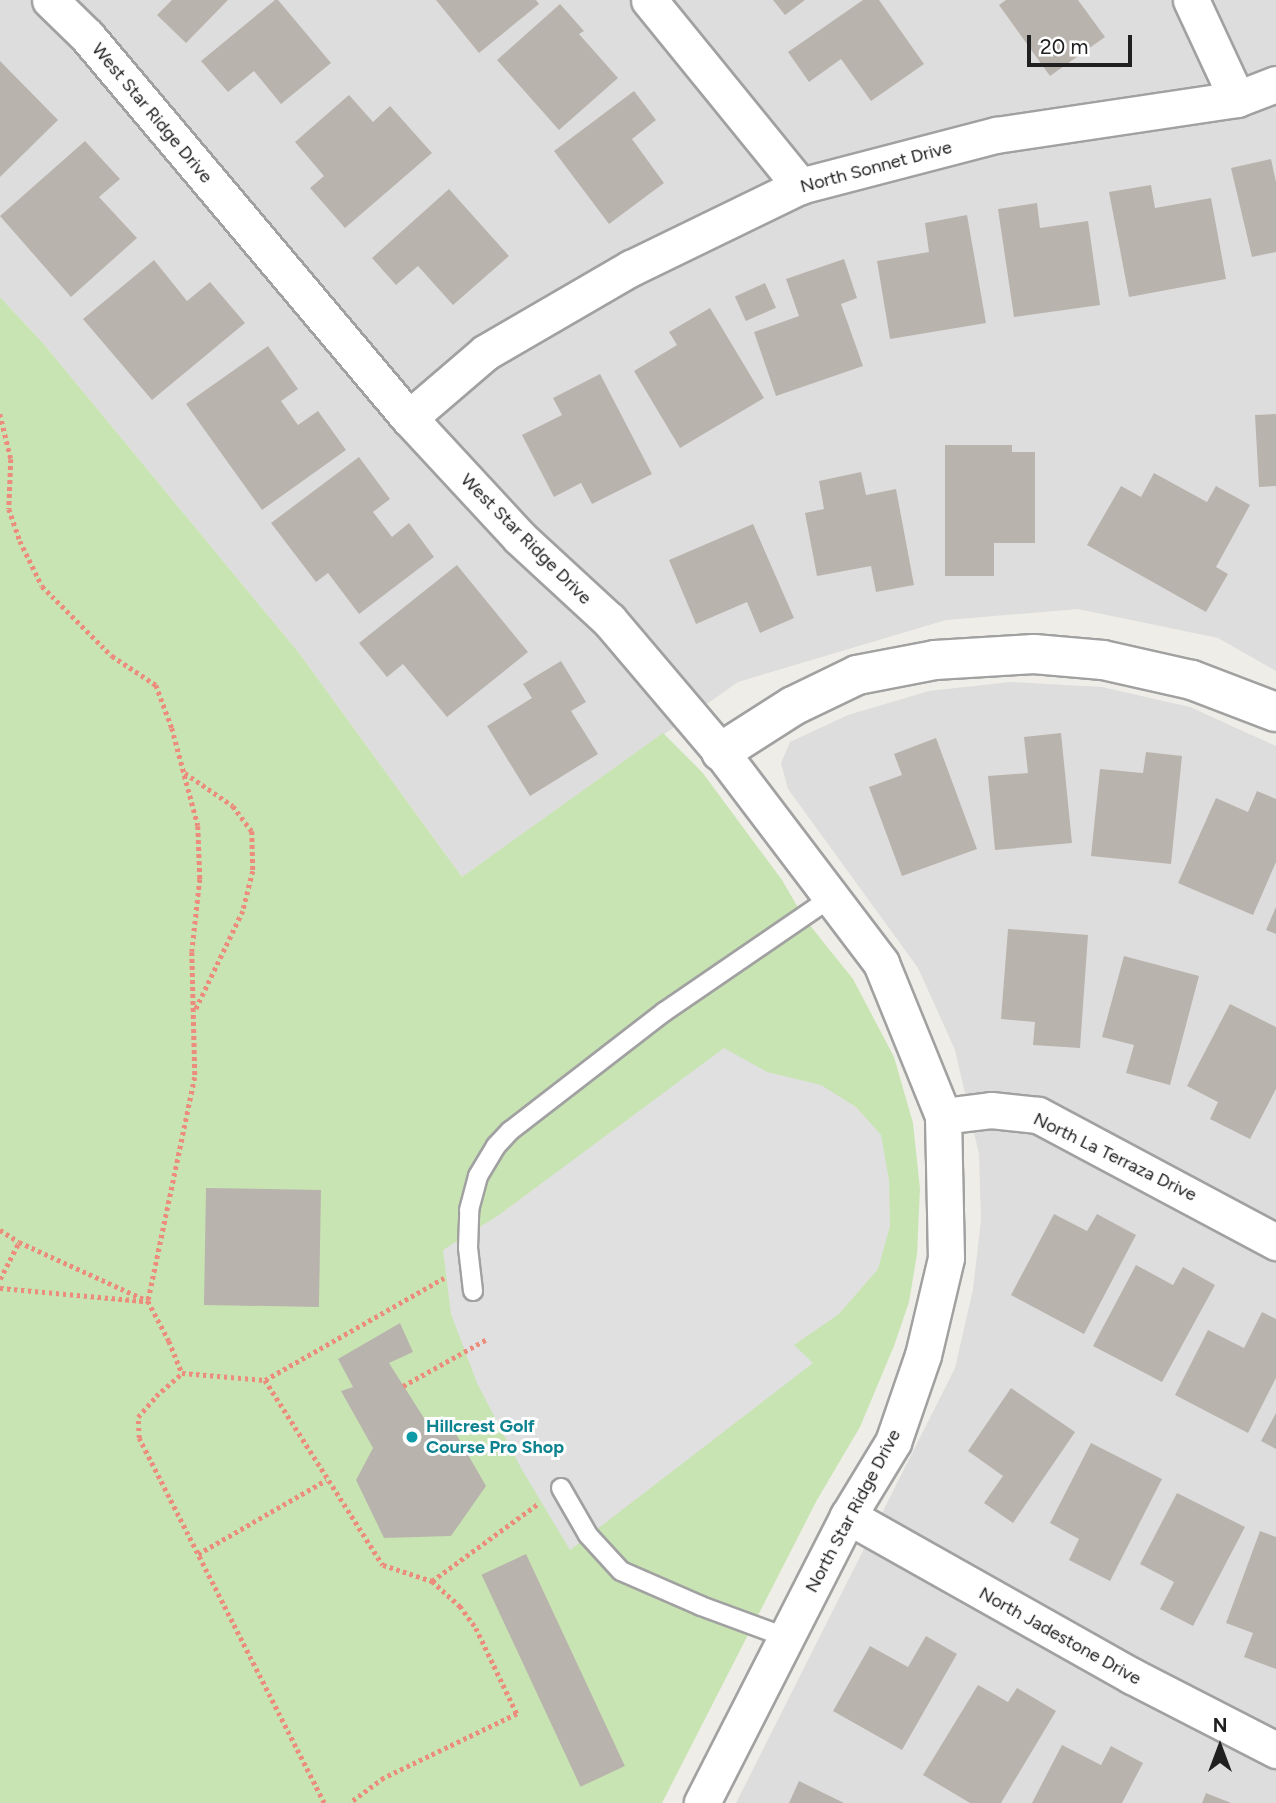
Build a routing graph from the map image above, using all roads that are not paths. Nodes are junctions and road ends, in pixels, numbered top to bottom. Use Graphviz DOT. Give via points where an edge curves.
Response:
graph roads {
  1 [pos="50,0"];
  2 [pos="649,0"];
  3 [pos="1191,0"];
  4 [pos="1276,84"];
  5 [pos="1237,99"];
  6 [pos="800,186"];
  7 [pos="409,418"];
  8 [pos="1275,710"];
  9 [pos="721,752"];
  10 [pos="832,897"];
  11 [pos="943,1116"];
  12 [pos="1276,1242"];
  13 [pos="473,1291"];
  14 [pos="561,1488"];
  15 [pos="848,1516"];
  16 [pos="788,1638"];
  17 [pos="1276,1750"];
  18 [pos="702,1803"];
  1 -- 7 [label="street, West Star Ridge Drive" via="87,36"];
  2 -- 6 [label="street"];
  3 -- 5 [label="street"];
  4 -- 5 [label="street, North Sonnet Drive"];
  5 -- 6 [label="street, North Sonnet Drive" via="996,135"];
  6 -- 7 [label="street, North Sonnet Drive" via="631,268 486,352"];
  7 -- 9 [label="street, West Star Ridge Drive" via="520,538 609,620"];
  8 -- 9 [label="street" via="1192,680 1103,660 1034,654 935,660 857,675 793,706"];
  9 -- 10 [label="street, West Star Ridge Drive"];
  10 -- 11 [label="street, West Star Ridge Drive" via="881,962"];
  10 -- 13 [label="lane" via="664,1012 496,1146 472,1193 467,1227"];
  11 -- 12 [label="street, North La Terraza Drive" via="991,1110 1038,1115"];
  11 -- 15 [label="street, North Star Ridge Drive" via="946,1258 923,1355 893,1442"];
  14 -- 16 [label="lane" via="588,1535 621,1571"];
  15 -- 16 [label="street, North Star Ridge Drive"];
  15 -- 17 [label="street, North Jadestone Drive" via="1132,1676"];
  16 -- 18 [label="street, North Star Ridge Drive"];
}
